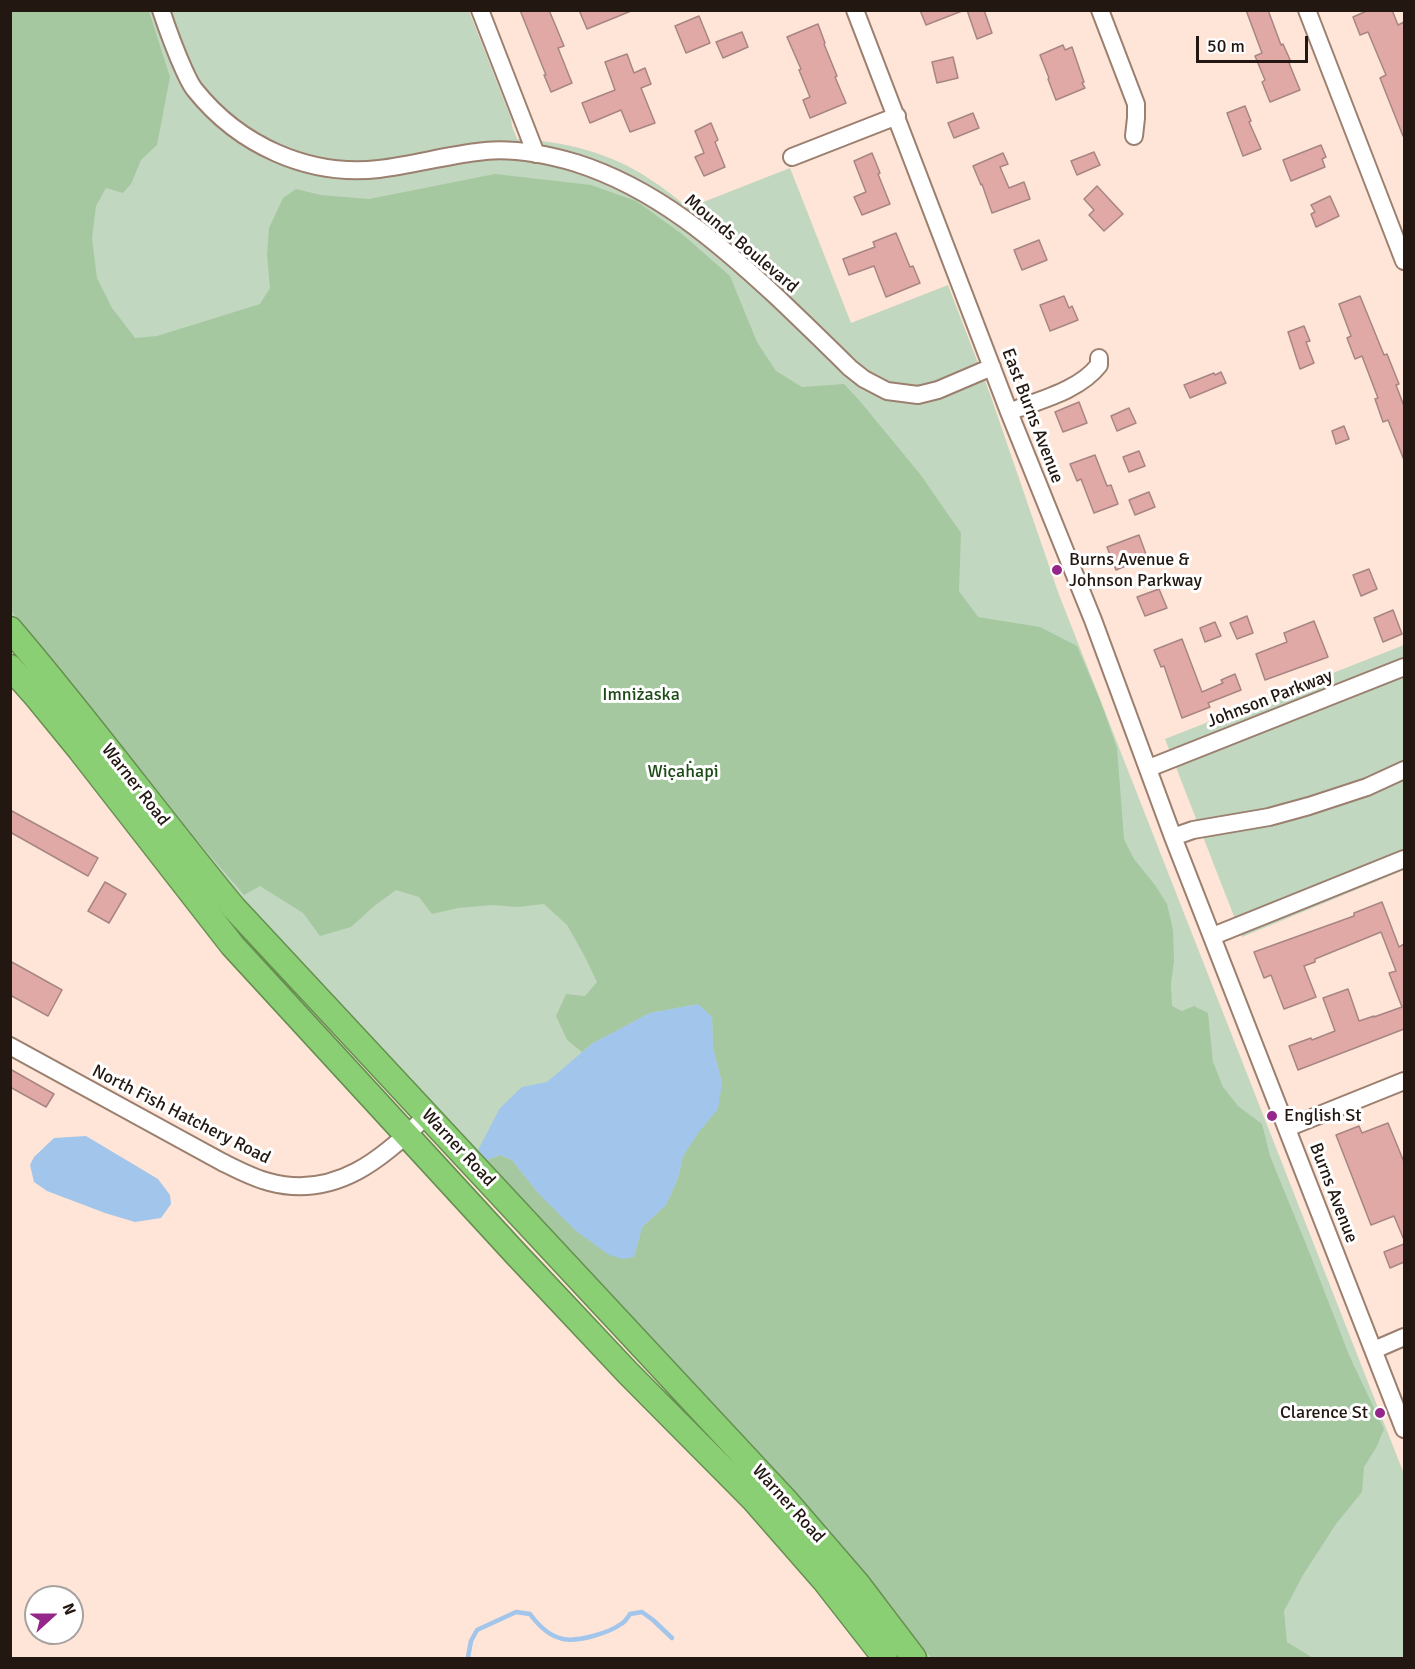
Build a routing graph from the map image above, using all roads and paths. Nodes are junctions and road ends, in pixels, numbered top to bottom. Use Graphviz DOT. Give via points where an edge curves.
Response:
graph roads {
  1 [pos="161,10"];
  2 [pos="480,10"];
  3 [pos="855,10"];
  4 [pos="1100,10"];
  5 [pos="1307,10"];
  6 [pos="897,116"];
  7 [pos="1134,136"];
  8 [pos="536,154"];
  9 [pos="792,157"];
  10 [pos="1403,256"];
  11 [pos="1099,358"];
  12 [pos="992,367"];
  13 [pos="1009,412"];
  14 [pos="10,629"];
  15 [pos="10,667"];
  16 [pos="1404,667"];
  17 [pos="10,675"];
  18 [pos="35,694"];
  19 [pos="1149,768"];
  20 [pos="1404,770"];
  21 [pos="1173,837"];
  22 [pos="1404,859"];
  23 [pos="1213,936"];
  24 [pos="10,1046"];
  25 [pos="1404,1081"];
  26 [pos="427,1115"];
  27 [pos="1287,1128"];
  28 [pos="407,1135"];
  29 [pos="1404,1337"];
  30 [pos="1374,1350"];
  31 [pos="1404,1429"];
  32 [pos="885,1659"];
  33 [pos="914,1659"];
  1 -- 8 [label="street, Mounds Boulevard" via="193,88 244,136 272,151 316,166 343,170 376,169 478,151"];
  2 -- 8 [label="street"];
  3 -- 6 [label="street, East Burns Avenue"];
  4 -- 7 [label="street" via="1134,99"];
  5 -- 10 [label="street"];
  6 -- 9 [label="street"];
  6 -- 12 [label="street, East Burns Avenue"];
  8 -- 12 [label="street, Mounds Boulevard" via="604,173 669,208 746,268 850,368 887,391 918,394 938,390"];
  11 -- 13 [label="street" via="1100,365 1083,380"];
  12 -- 13 [label="street, East Burns Avenue"];
  13 -- 19 [label="street, East Burns Avenue"];
  14 -- 26 [label="highway, Warner Road" via="234,908"];
  15 -- 18 [label="highway, Warner Road"];
  16 -- 19 [label="street, Johnson Parkway"];
  17 -- 18 [label="highway"];
  18 -- 28 [label="highway, Warner Road" via="232,945"];
  19 -- 21 [label="street, East Burns Avenue"];
  20 -- 21 [label="street" via="1309,807"];
  21 -- 23 [label="street, Burns Avenue"];
  22 -- 23 [label="street"];
  23 -- 27 [label="street, Burns Avenue"];
  24 -- 28 [label="street, North Fish Hatchery Road" via="222,1162 271,1183 318,1185 339,1179 363,1169"];
  25 -- 27 [label="street"];
  26 -- 28 [label="street, North Fish Hatchery Road"];
  26 -- 33 [label="highway, Warner Road" via="781,1495 857,1583"];
  27 -- 30 [label="street, Burns Avenue"];
  28 -- 32 [label="highway, Warner Road" via="628,1373 754,1500 824,1580"];
  29 -- 30 [label="street"];
  30 -- 31 [label="street, Burns Avenue"];
}
